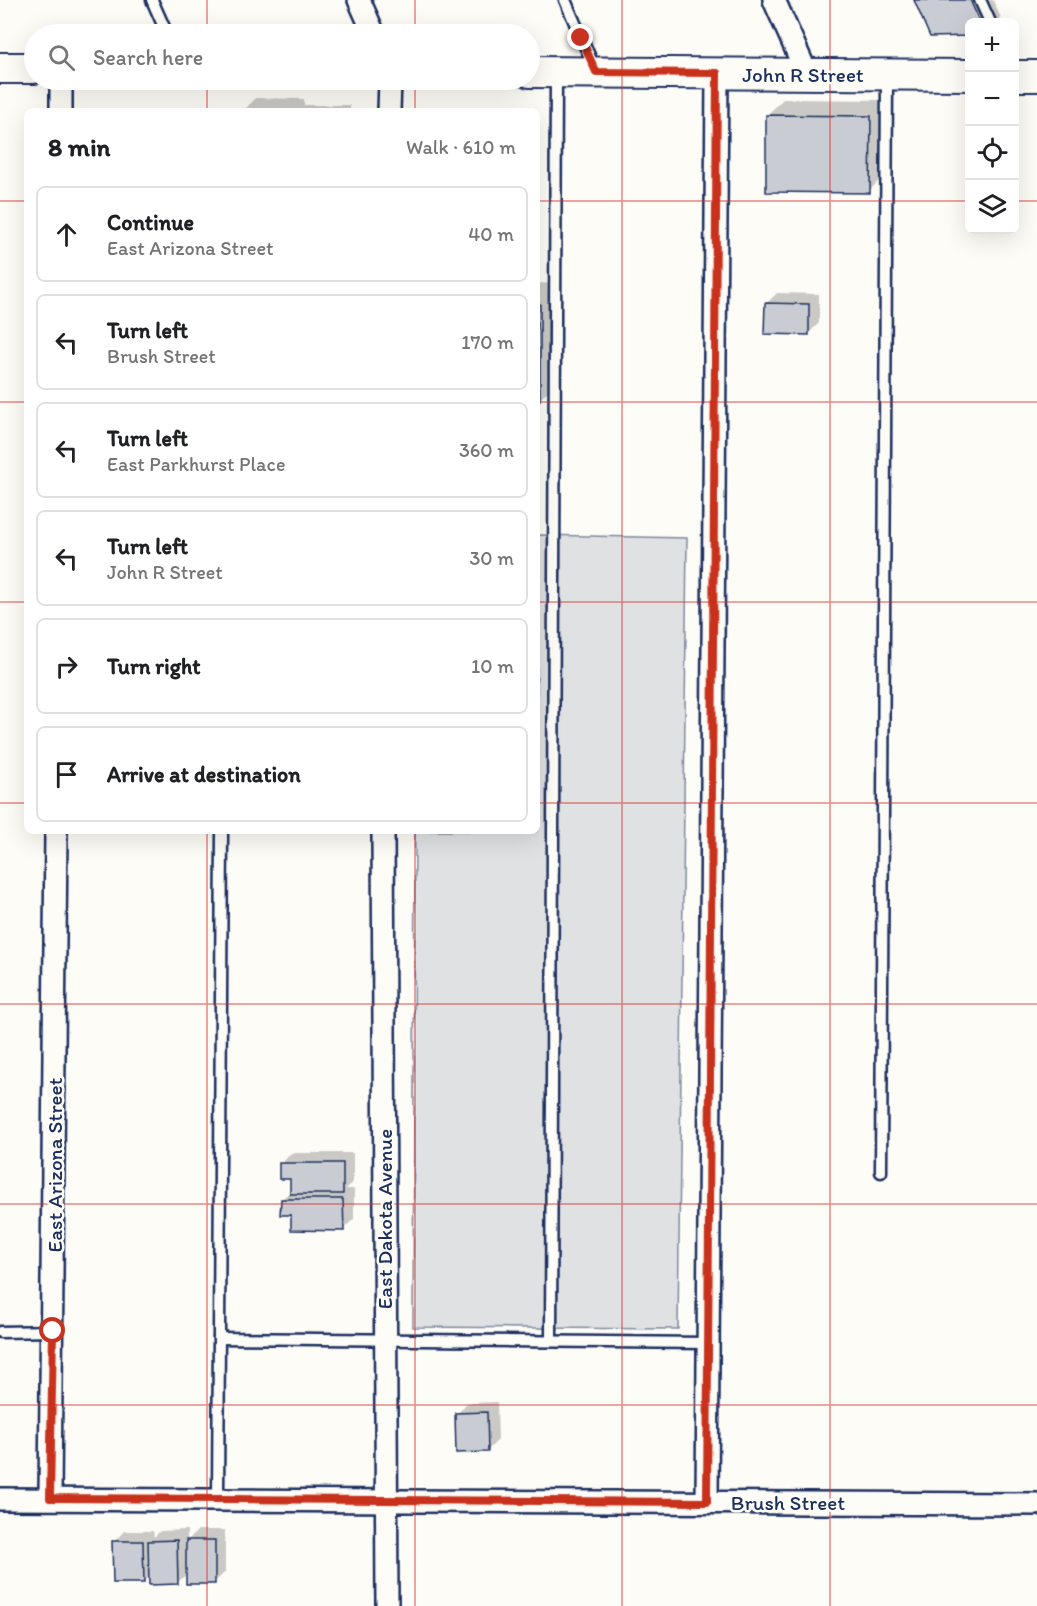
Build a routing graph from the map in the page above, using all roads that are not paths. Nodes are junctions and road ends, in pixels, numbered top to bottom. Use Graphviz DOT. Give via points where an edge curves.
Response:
graph roads {
  1 [pos="152,0"];
  2 [pos="359,0"];
  3 [pos="564,0"];
  4 [pos="774,0"];
  5 [pos="980,0"];
  6 [pos="988,18"];
  7 [pos="163,24"];
  8 [pos="370,24"];
  9 [pos="0,68"];
  10 [pos="24,68"];
  11 [pos="543,72"];
  12 [pos="596,72"];
  13 [pos="717,73"];
  14 [pos="807,74"];
  15 [pos="887,75"];
  16 [pos="965,75"];
  17 [pos="1019,76"];
  18 [pos="1037,76"];
  19 [pos="61,90"];
  20 [pos="390,90"];
  21 [pos="61,108"];
  22 [pos="389,108"];
  23 [pos="56,834"];
  24 [pos="222,834"];
  25 [pos="383,834"];
  26 [pos="881,1172"];
  27 [pos="53,1331"];
  28 [pos="0,1332"];
  29 [pos="219,1338"];
  30 [pos="384,1340"];
  31 [pos="551,1341"];
  32 [pos="708,1343"];
  33 [pos="50,1498"];
  34 [pos="0,1499"];
  35 [pos="218,1499"];
  36 [pos="386,1500"];
  37 [pos="707,1502"];
  38 [pos="1037,1504"];
  39 [pos="387,1606"];
  1 -- 7 [label="lane"];
  2 -- 8 [label="street"];
  3 -- 12 [label="lane"];
  4 -- 14 [label="street"];
  5 -- 6 [label="lane"];
  9 -- 10 [label="main road"];
  11 -- 12 [label="main road, John R Street"];
  11 -- 31 [label="lane"];
  12 -- 13 [label="main road, John R Street"];
  13 -- 14 [label="main road, John R Street"];
  13 -- 32 [label="street"];
  14 -- 15 [label="main road, John R Street"];
  15 -- 16 [label="main road, John R Street"];
  15 -- 26 [label="lane"];
  17 -- 18 [label="main road"];
  19 -- 21 [label="street"];
  20 -- 22 [label="street"];
  23 -- 27 [label="street, East Arizona Street"];
  24 -- 29 [label="lane"];
  25 -- 30 [label="street, East Dakota Avenue"];
  27 -- 28 [label="lane"];
  27 -- 33 [label="street, East Arizona Street"];
  29 -- 30 [label="lane"];
  29 -- 35 [label="lane"];
  30 -- 31 [label="lane"];
  30 -- 36 [label="street, East Dakota Avenue"];
  31 -- 32 [label="lane"];
  32 -- 37 [label="street"];
  33 -- 34 [label="street, Brush Street"];
  33 -- 35 [label="street, Brush Street"];
  35 -- 36 [label="street, Brush Street"];
  36 -- 37 [label="street, Brush Street"];
  36 -- 39 [label="street, East Dakota Avenue"];
  37 -- 38 [label="street, Brush Street"];
}
